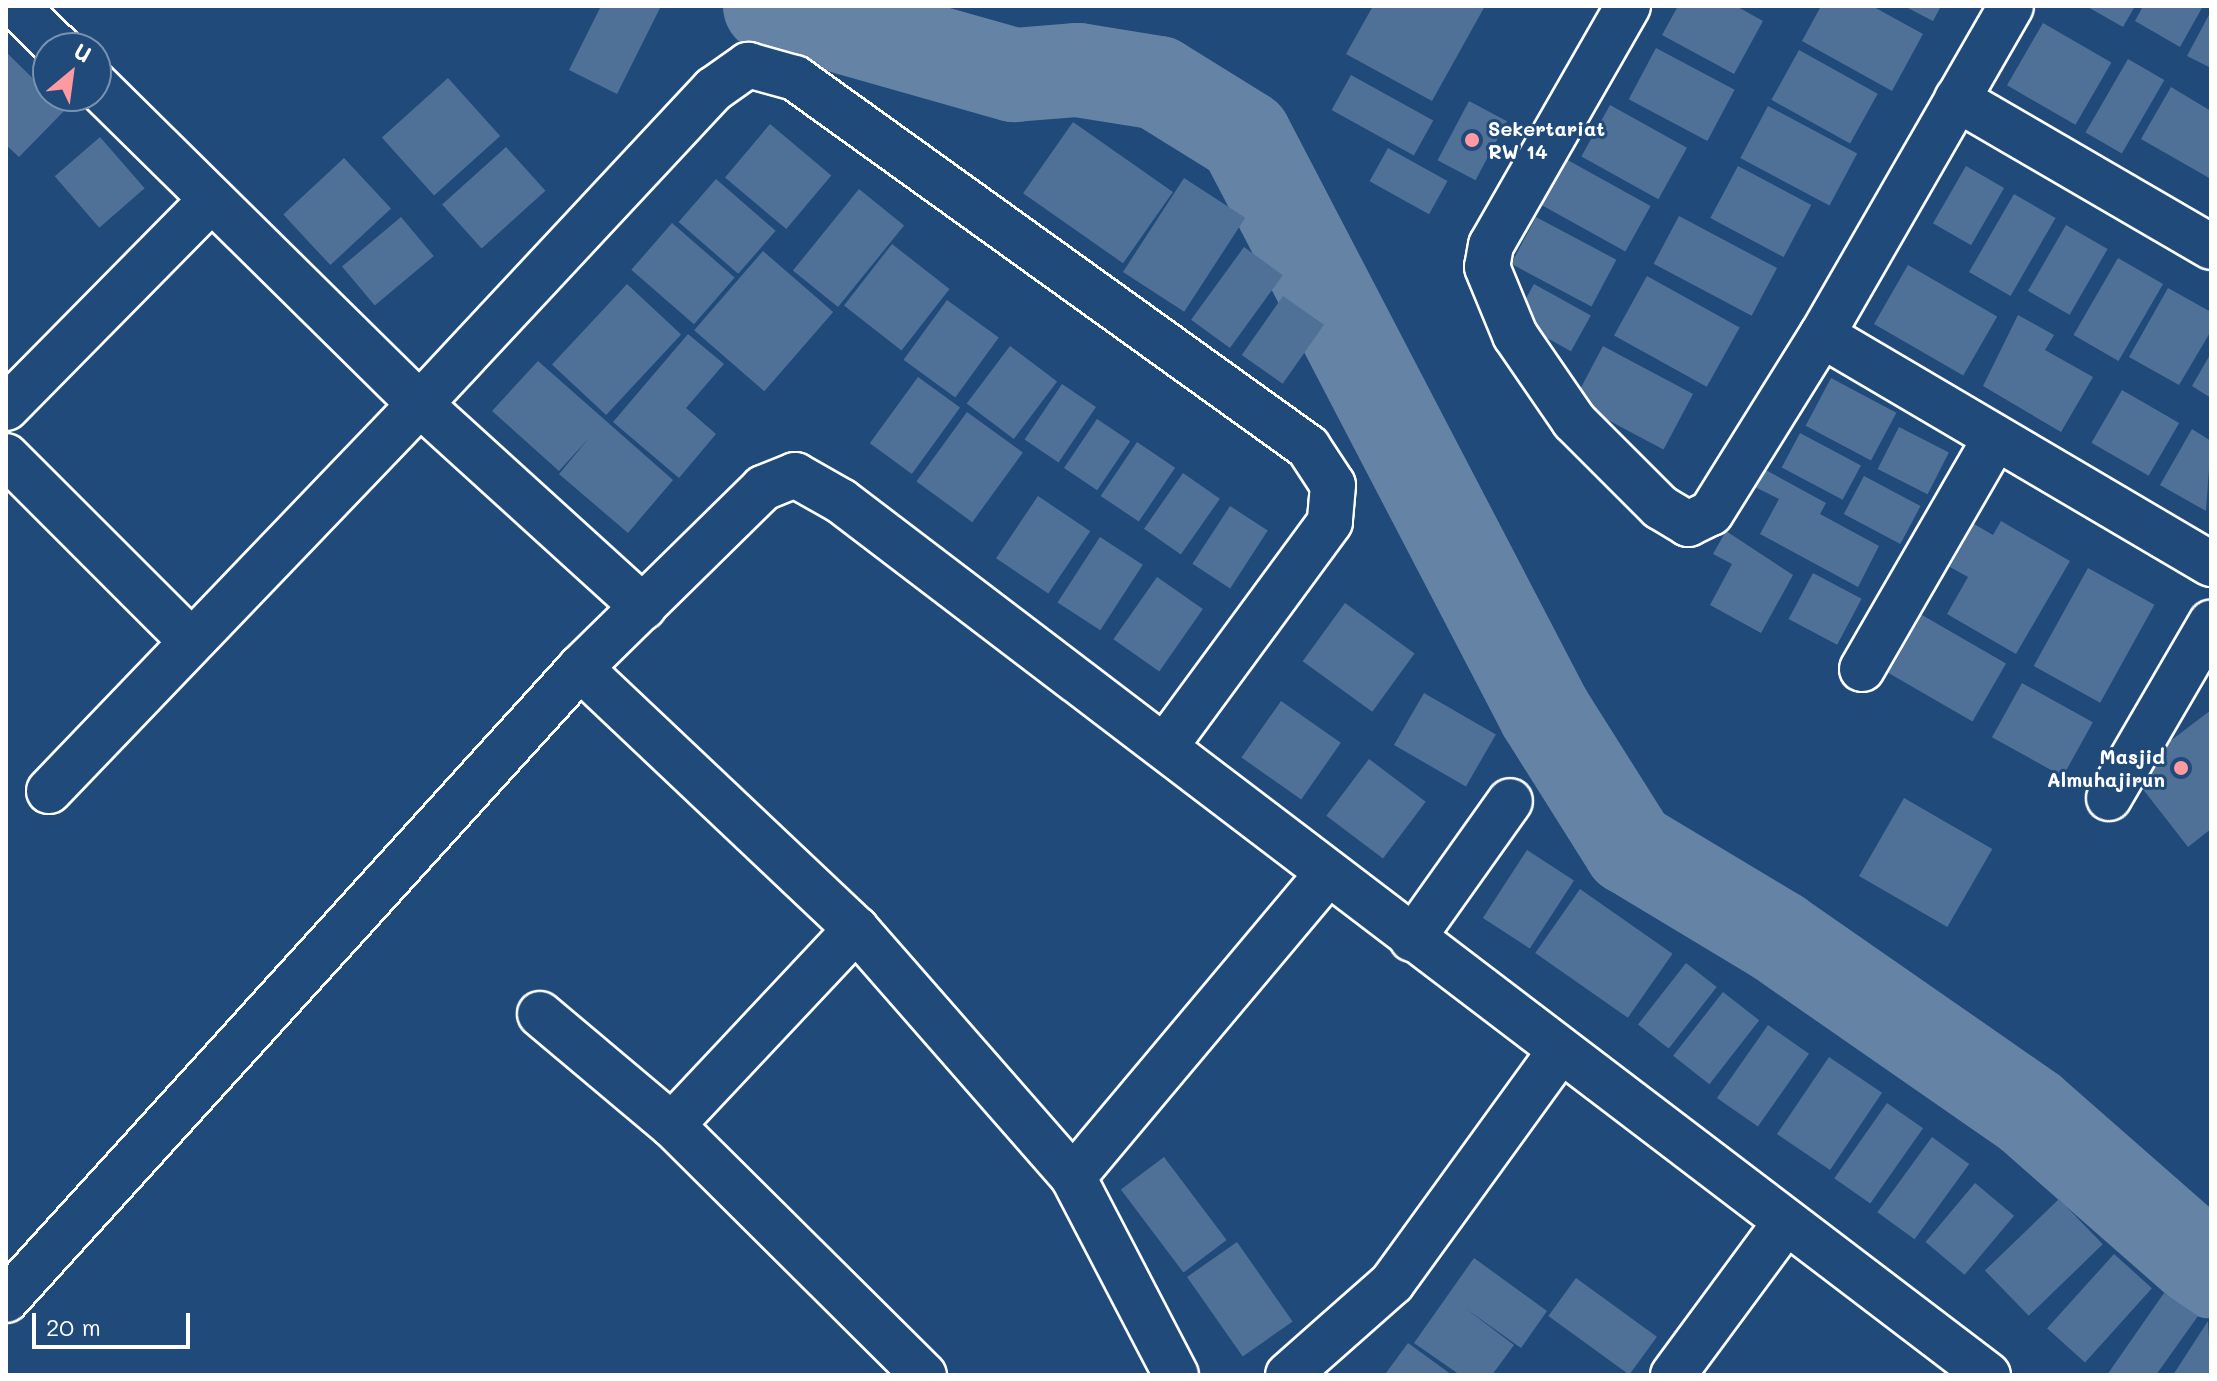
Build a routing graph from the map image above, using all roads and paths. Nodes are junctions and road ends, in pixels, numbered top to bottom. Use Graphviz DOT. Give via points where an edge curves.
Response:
graph roads {
  1 [pos="16,6"];
  2 [pos="1628,6"];
  3 [pos="2011,6"];
  4 [pos="43,32"];
  5 [pos="1957,99"];
  6 [pos="112,101"];
  7 [pos="212,199"];
  8 [pos="2211,247"];
  9 [pos="1822,335"];
  10 [pos="420,404"];
  11 [pos="6,408"];
  12 [pos="1995,439"];
  13 [pos="6,456"];
  14 [pos="2211,564"];
  15 [pos="643,607"];
  16 [pos="2211,623"];
  17 [pos="190,640"];
  18 [pos="580,668"];
  19 [pos="1862,669"];
  20 [pos="1165,747"];
  21 [pos="49,791"];
  22 [pos="2109,798"];
  23 [pos="1510,801"];
  24 [pos="1326,875"];
  25 [pos="856,929"];
  26 [pos="1412,939"];
  27 [pos="540,1014"];
  28 [pos="1560,1051"];
  29 [pos="672,1125"];
  30 [pos="1073,1177"];
  31 [pos="1786,1222"];
  32 [pos="13,1277"];
  33 [pos="924,1375"];
  34 [pos="1176,1375"];
  35 [pos="1288,1375"];
  36 [pos="1673,1375"];
  37 [pos="1988,1375"];
  1 -- 4 [label="street"];
  2 -- 9 [label="street" via="1491,245 1487,267 1515,335 1574,421 1660,507 1688,524 1711,513"];
  3 -- 5 [label="street"];
  5 -- 8 [label="street"];
  5 -- 9 [label="street"];
  6 -- 7 [label="street"];
  7 -- 10 [label="street"];
  7 -- 11 [label="street"];
  9 -- 12 [label="street"];
  10 -- 15 [label="street"];
  10 -- 17 [label="street"];
  10 -- 20 [label="street" via="714,89 748,65 795,78 1308,447 1333,485 1330,522"];
  12 -- 14 [label="street"];
  12 -- 19 [label="street"];
  13 -- 17 [label="street"];
  15 -- 18 [label="street"];
  15 -- 20 [label="street" via="763,488 795,475 841,501"];
  16 -- 22 [label="street"];
  17 -- 21 [label="street"];
  18 -- 25 [label="street"];
  18 -- 32 [label="street"];
  20 -- 24 [label="street"];
  23 -- 26 [label="street"];
  24 -- 26 [label="street"];
  24 -- 30 [label="street"];
  25 -- 29 [label="street"];
  25 -- 30 [label="street"];
  26 -- 28 [label="street"];
  27 -- 29 [label="street"];
  28 -- 31 [label="street"];
  28 -- 35 [label="street" via="1392,1283"];
  29 -- 33 [label="street"];
  30 -- 34 [label="street"];
  31 -- 36 [label="street"];
  31 -- 37 [label="street"];
}
